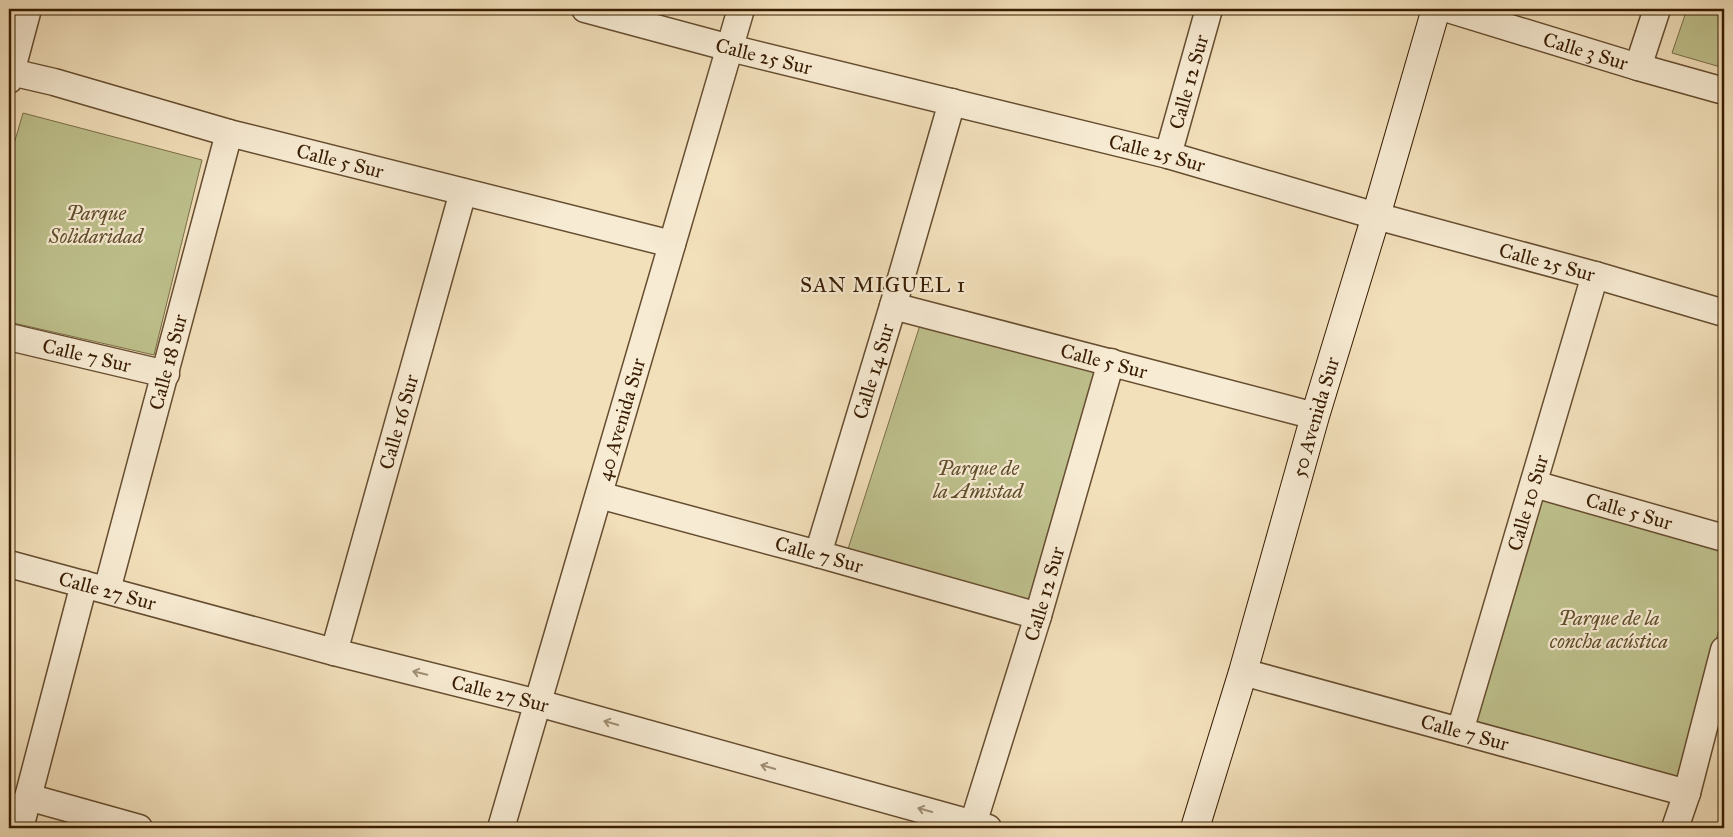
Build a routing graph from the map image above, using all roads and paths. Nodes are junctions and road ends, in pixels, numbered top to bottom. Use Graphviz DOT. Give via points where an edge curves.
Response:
graph roads {
  1 [pos="28,9"];
  2 [pos="585,9"];
  3 [pos="741,9"];
  4 [pos="1209,9"];
  5 [pos="1436,9"];
  6 [pos="1448,9"];
  7 [pos="1657,9"];
  8 [pos="730,48"];
  9 [pos="1638,66"];
  10 [pos="10,76"];
  11 [pos="1724,91"];
  12 [pos="952,102"];
  13 [pos="229,133"];
  14 [pos="1168,155"];
  15 [pos="463,192"];
  16 [pos="1376,216"];
  17 [pos="672,244"];
  18 [pos="1595,274"];
  19 [pos="893,306"];
  20 [pos="1724,314"];
  21 [pos="9,337"];
  22 [pos="1111,362"];
  23 [pos="166,374"];
  24 [pos="1315,416"];
  25 [pos="1534,484"];
  26 [pos="599,495"];
  27 [pos="1724,538"];
  28 [pos="818,554"];
  29 [pos="9,564"];
  30 [pos="96,587"];
  31 [pos="1038,616"];
  32 [pos="1724,650"];
  33 [pos="334,652"];
  34 [pos="1243,672"];
  35 [pos="538,703"];
  36 [pos="1460,731"];
  37 [pos="1687,792"];
  38 [pos="28,797"];
  39 [pos="981,826"];
  40 [pos="20,828"];
  41 [pos="139,828"];
  42 [pos="501,828"];
  43 [pos="1195,828"];
  44 [pos="1676,828"];
  1 -- 10 [label="street"];
  2 -- 8 [label="street, Calle 25 Sur"];
  3 -- 8 [label="street, 40 Avenida Sur"];
  4 -- 14 [label="street, Calle 12 Sur"];
  5 -- 16 [label="street, 50 Avenida Sur"];
  6 -- 9 [label="street, Calle 3 Sur"];
  7 -- 9 [label="street"];
  8 -- 12 [label="street, Calle 25 Sur"];
  8 -- 17 [label="street, 40 Avenida Sur"];
  9 -- 11 [label="street, Calle 3 Sur"];
  10 -- 13 [label="street, Calle 5 Sur" via="54,82"];
  12 -- 14 [label="street, Calle 25 Sur"];
  12 -- 19 [label="street, Calle 14 Sur"];
  13 -- 15 [label="street, Calle 5 Sur"];
  13 -- 23 [label="street, Calle 18 Sur"];
  14 -- 16 [label="street, Calle 25 Sur"];
  15 -- 17 [label="street, Calle 5 Sur"];
  15 -- 33 [label="street, Calle 16 Sur"];
  16 -- 18 [label="street, Calle 25 Sur"];
  16 -- 24 [label="street, 50 Avenida Sur"];
  17 -- 26 [label="street, 40 Avenida Sur"];
  18 -- 20 [label="street, Calle 25 Sur"];
  18 -- 25 [label="street, Calle 10 Sur"];
  19 -- 22 [label="street, Calle 5 Sur"];
  19 -- 28 [label="street, Calle 14 Sur"];
  21 -- 23 [label="street, Calle 7 Sur"];
  22 -- 24 [label="street, Calle 5 Sur"];
  22 -- 31 [label="street, Calle 12 Sur"];
  23 -- 30 [label="street, Calle 18 Sur"];
  24 -- 34 [label="street, 50 Avenida Sur"];
  25 -- 27 [label="street, Calle 5 Sur"];
  25 -- 36 [label="street, Calle 10 Sur"];
  26 -- 28 [label="street, Calle 7 Sur"];
  26 -- 35 [label="street, 40 Avenida Sur"];
  28 -- 31 [label="street, Calle 7 Sur"];
  29 -- 30 [label="street, Calle 27 Sur"];
  30 -- 33 [label="street, Calle 27 Sur"];
  30 -- 38 [label="street, Calle 18 Sur"];
  31 -- 39 [label="street, Calle 12 Sur"];
  32 -- 37 [label="street"];
  35 -- 33 [label="street, Calle 27 Sur, one-way"];
  34 -- 36 [label="street, Calle 7 Sur"];
  34 -- 43 [label="street, 50 Avenida Sur"];
  39 -- 35 [label="street, Calle 27 Sur, one-way"];
  35 -- 42 [label="street, 40 Avenida Sur"];
  36 -- 37 [label="street, Calle 7 Sur"];
  37 -- 44 [label="street"];
  38 -- 40 [label="street, Calle 18 Sur"];
  38 -- 41 [label="street"];
}
